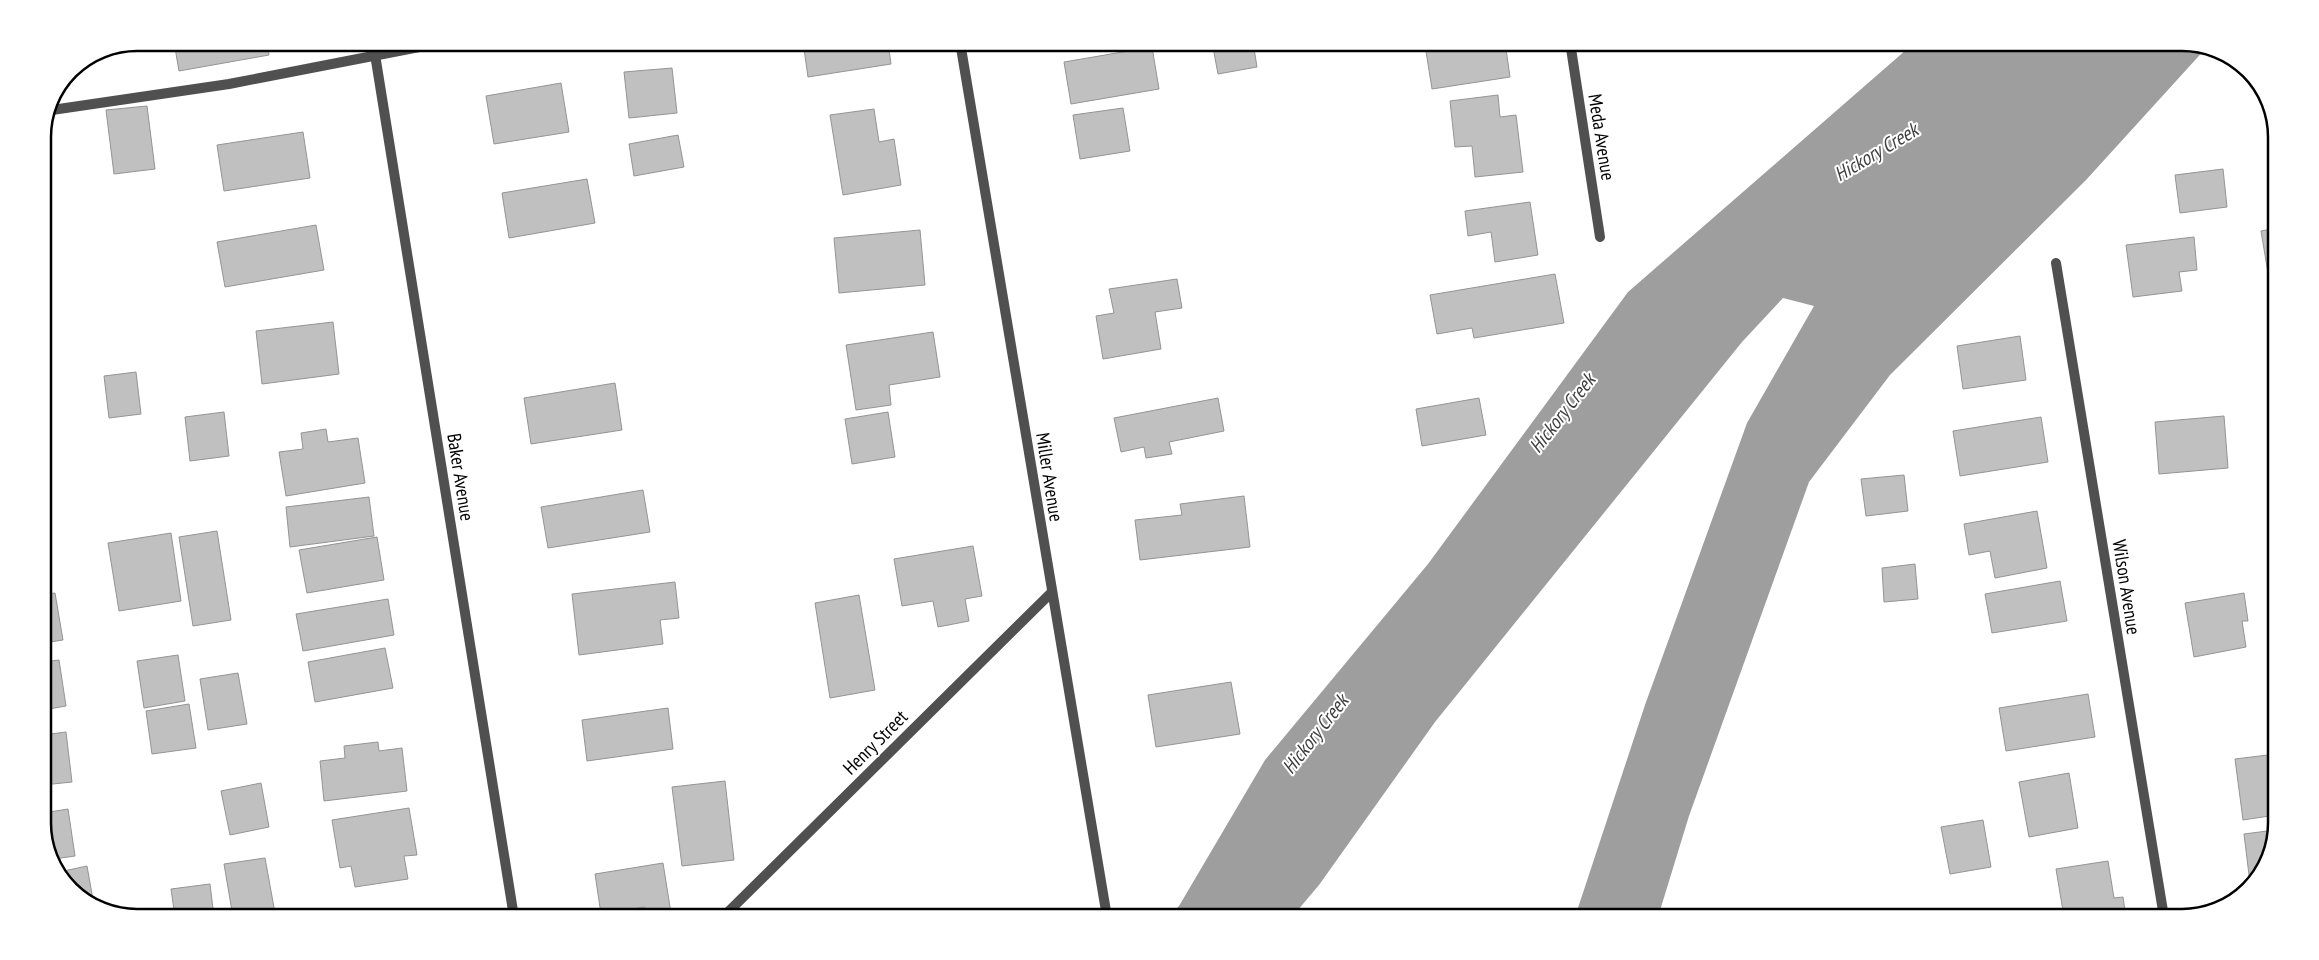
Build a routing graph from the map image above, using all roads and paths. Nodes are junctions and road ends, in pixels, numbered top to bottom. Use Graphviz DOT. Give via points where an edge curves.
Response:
graph roads {
  1 [pos="374,51"];
  2 [pos="400,51"];
  3 [pos="962,51"];
  4 [pos="1571,51"];
  5 [pos="375,56"];
  6 [pos="56,109"];
  7 [pos="1600,236"];
  8 [pos="2056,262"];
  9 [pos="1052,592"];
  10 [pos="513,909"];
  11 [pos="732,909"];
  12 [pos="1106,909"];
  13 [pos="2163,909"];
  1 -- 5 [label="street, Baker Avenue"];
  2 -- 5 [label="street"];
  3 -- 9 [label="street, Miller Avenue"];
  4 -- 7 [label="street, Meda Avenue"];
  5 -- 6 [label="street" via="229,84"];
  5 -- 10 [label="street, Baker Avenue"];
  8 -- 13 [label="street, Wilson Avenue"];
  9 -- 11 [label="street, Henry Street"];
  9 -- 12 [label="street, Miller Avenue"];
}
